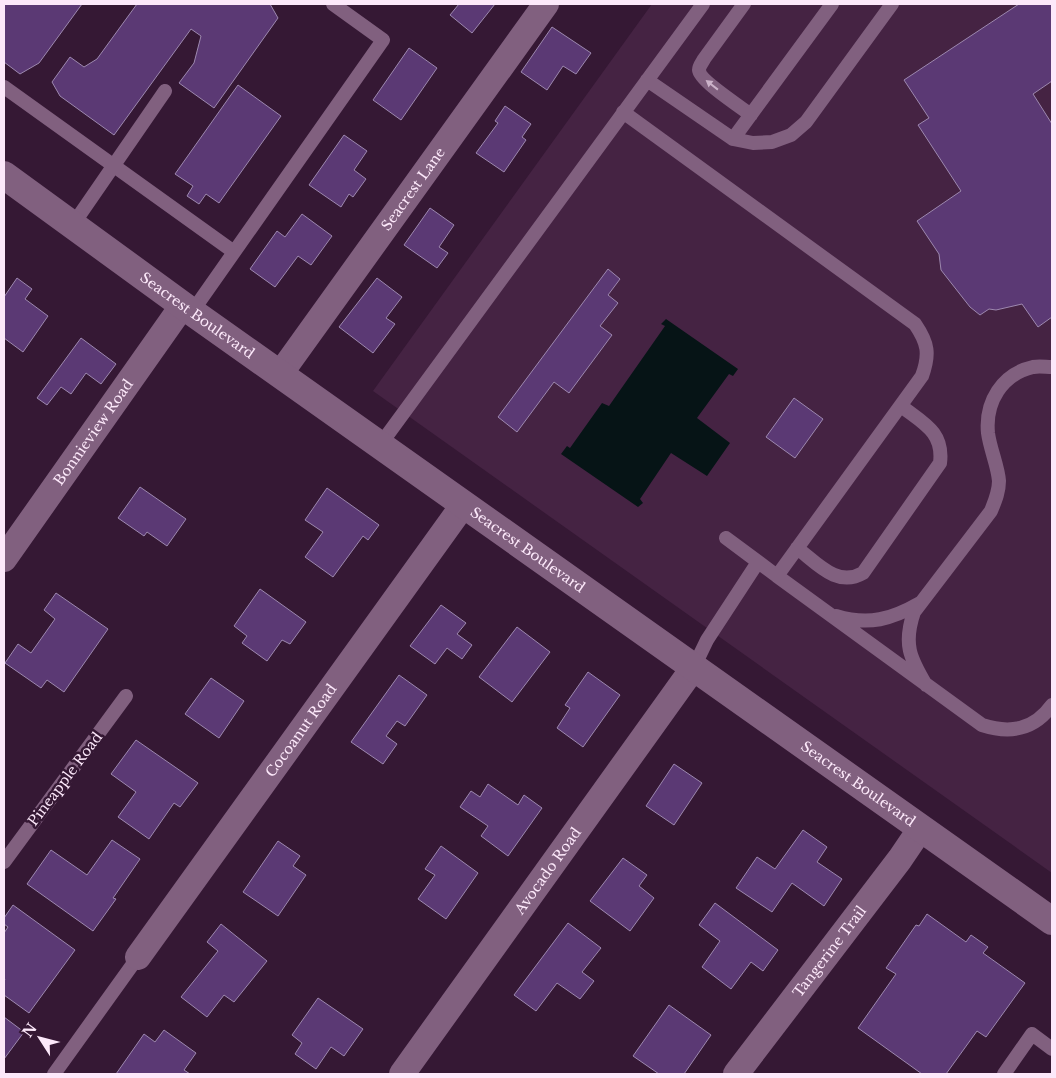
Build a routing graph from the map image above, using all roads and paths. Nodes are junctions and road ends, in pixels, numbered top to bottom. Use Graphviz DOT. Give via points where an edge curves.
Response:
graph roads {
  1 [pos="332,4"];
  2 [pos="546,4"];
  3 [pos="703,4"];
  4 [pos="744,4"];
  5 [pos="832,4"];
  6 [pos="892,4"];
  7 [pos="648,80"];
  8 [pos="4,87"];
  9 [pos="166,91"];
  10 [pos="623,112"];
  11 [pos="751,115"];
  12 [pos="733,139"];
  13 [pos="114,166"];
  14 [pos="4,175"];
  15 [pos="72,226"];
  16 [pos="234,252"];
  17 [pos="188,309"];
  18 [pos="1052,368"];
  19 [pos="280,374"];
  20 [pos="901,406"];
  21 [pos="380,445"];
  22 [pos="464,504"];
  23 [pos="726,538"];
  24 [pos="797,548"];
  25 [pos="4,559"];
  26 [pos="758,562"];
  27 [pos="777,576"];
  28 [pos="921,603"];
  29 [pos="827,613"];
  30 [pos="694,667"];
  31 [pos="926,686"];
  32 [pos="126,696"];
  33 [pos="1052,705"];
  34 [pos="921,828"];
  35 [pos="4,862"];
  36 [pos="1052,921"];
  37 [pos="138,957"];
  38 [pos="1052,1049"];
  39 [pos="54,1074"];
  40 [pos="402,1074"];
  41 [pos="736,1074"];
  42 [pos="1004,1074"];
  1 -- 16 [label="lane" via="383,40"];
  2 -- 19 [label="street, Seacrest Lane"];
  3 -- 7 [label="lane"];
  11 -- 4 [label="lane, one-way" via="699,72 704,59"];
  5 -- 11 [label="lane"];
  6 -- 12 [label="lane" via="806,122 791,135 772,142"];
  7 -- 10 [label="lane"];
  7 -- 12 [label="lane"];
  8 -- 13 [label="lane"];
  9 -- 13 [label="lane"];
  10 -- 20 [label="lane" via="915,324 923,335 927,362 922,376"];
  10 -- 21 [label="lane"];
  11 -- 12 [label="lane"];
  13 -- 15 [label="lane"];
  13 -- 16 [label="lane"];
  14 -- 15 [label="street, Seacrest Boulevard"];
  15 -- 17 [label="street, Seacrest Boulevard"];
  16 -- 17 [label="lane"];
  17 -- 19 [label="street, Seacrest Boulevard"];
  17 -- 25 [label="street, Bonnieview Road"];
  18 -- 28 [label="lane" via="1035,367 1018,372 1003,383 993,398 988,415 988,433 999,480 998,496 991,511"];
  19 -- 21 [label="street, Seacrest Boulevard"];
  20 -- 24 [label="lane"];
  20 -- 24 [label="lane" via="933,431 939,441 940,463 863,573 849,579 834,576"];
  21 -- 22 [label="street, Seacrest Boulevard"];
  22 -- 30 [label="street, Seacrest Boulevard"];
  22 -- 37 [label="street, Cocoanut Road"];
  23 -- 26 [label="lane"];
  24 -- 27 [label="lane"];
  26 -- 27 [label="lane"];
  26 -- 30 [label="lane" via="707,640"];
  27 -- 29 [label="lane"];
  28 -- 29 [label="lane" via="876,621 851,621"];
  28 -- 31 [label="lane" via="909,627 908,643 911,658"];
  29 -- 31 [label="lane"];
  30 -- 34 [label="street, Seacrest Boulevard"];
  30 -- 40 [label="street, Avocado Road"];
  31 -- 33 [label="lane" via="982,725 998,730 1032,724"];
  32 -- 35 [label="lane, Pineapple Road"];
  34 -- 36 [label="street, Seacrest Boulevard"];
  34 -- 41 [label="street, Tangerine Trail"];
  37 -- 39 [label="lane"];
  38 -- 42 [label="lane" via="1032,1034"];
}
